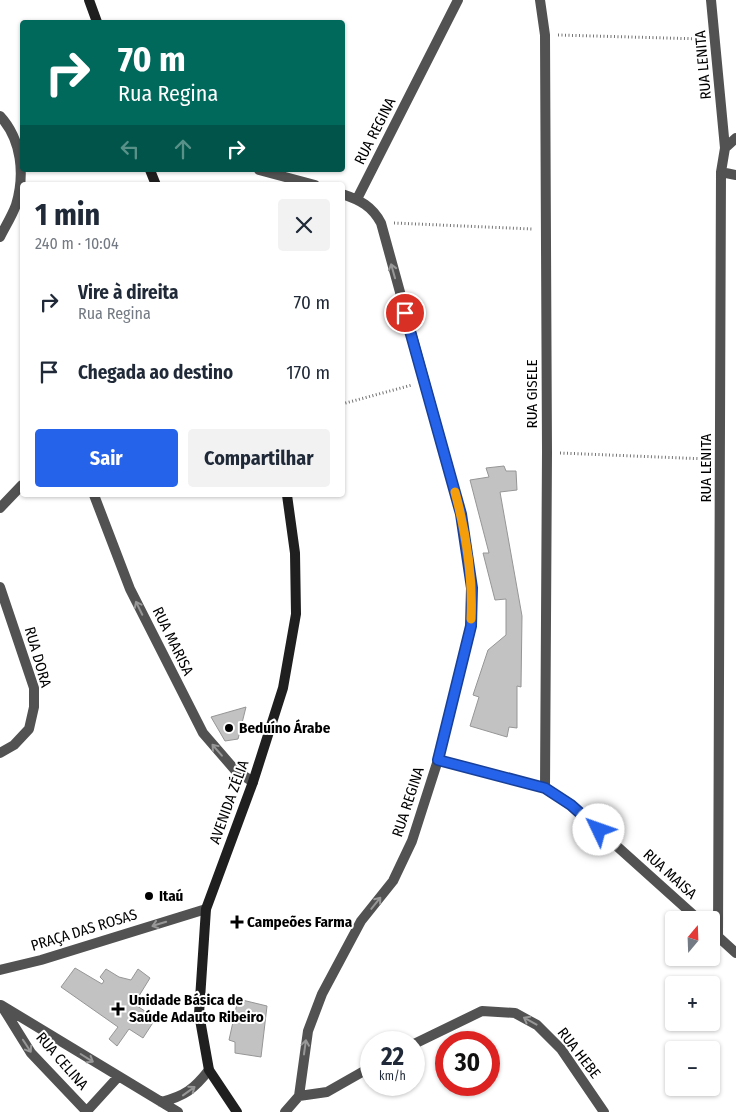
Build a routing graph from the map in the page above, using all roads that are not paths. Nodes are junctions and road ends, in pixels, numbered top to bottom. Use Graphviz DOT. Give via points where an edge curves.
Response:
graph roads {
  1 [pos="89,0"];
  2 [pos="458,0"];
  3 [pos="540,0"];
  4 [pos="711,0"];
  5 [pos="96,20"];
  6 [pos="0,116"];
  7 [pos="736,138"];
  8 [pos="725,148"];
  9 [pos="20,163"];
  10 [pos="265,172"];
  11 [pos="721,172"];
  12 [pos="736,175"];
  13 [pos="303,182"];
  14 [pos="20,183"];
  15 [pos="345,195"];
  16 [pos="357,199"];
  17 [pos="0,237"];
  18 [pos="20,487"];
  19 [pos="95,497"];
  20 [pos="288,497"];
  21 [pos="0,508"];
  22 [pos="0,587"];
  23 [pos="0,753"];
  24 [pos="438,760"];
  25 [pos="254,782"];
  26 [pos="545,788"];
  27 [pos="206,909"];
  28 [pos="689,911"];
  29 [pos="715,911"];
  30 [pos="720,939"];
  31 [pos="736,953"];
  32 [pos="0,970"];
  33 [pos="0,1004"];
  34 [pos="425,1039"];
  35 [pos="209,1070"];
  36 [pos="360,1073"];
  37 [pos="118,1077"];
  38 [pos="299,1096"];
  39 [pos="161,1102"];
  40 [pos="86,1112"];
  41 [pos="178,1112"];
  42 [pos="237,1112"];
  43 [pos="285,1112"];
  44 [pos="604,1112"];
  1 -- 5 [label="main road"];
  2 -- 16 [label="street, RUA REGINA"];
  3 -- 26 [label="street, RUA GISELE" via="545,35"];
  4 -- 8 [label="street, RUA LENITA"];
  6 -- 9 [label="street" via="17,146"];
  7 -- 8 [label="street"];
  8 -- 11 [label="street, RUA LENITA"];
  10 -- 13 [label="street"];
  11 -- 12 [label="street"];
  11 -- 29 [label="street, RUA LENITA"];
  14 -- 17 [label="street" via="15,206"];
  15 -- 16 [label="street"];
  24 -- 16 [label="street, RUA REGINA, one-way" via="471,626 472,588 461,514 381,223 370,207"];
  18 -- 21 [label="street"];
  25 -- 19 [label="street, RUA MARISA, one-way" via="235,770 202,734 130,589"];
  20 -- 25 [label="main road, AVENIDA ZÉLIA" via="295,553 296,614 283,688"];
  22 -- 23 [label="street, RUA DORA" via="34,688 34,707 30,729"];
  24 -- 26 [label="street, RUA MAISA"];
  38 -- 24 [label="street, RUA REGINA, one-way" via="308,1031 322,994 361,921 393,881 412,841"];
  25 -- 27 [label="main road, AVENIDA ZÉLIA"];
  26 -- 28 [label="street, RUA MAISA" via="571,805"];
  27 -- 32 [label="street, PRAÇA DAS ROSAS, one-way"];
  27 -- 35 [label="main road, AVENIDA ZÉLIA" via="199,1014"];
  30 -- 31 [label="street"];
  33 -- 37 [label="street, one-way"];
  33 -- 40 [label="street, RUA CELINA, one-way" via="32,1053"];
  44 -- 34 [label="street, RUA HEBE, one-way" via="561,1049 537,1025 515,1013 482,1011"];
  39 -- 35 [label="street, one-way" via="180,1097 197,1085"];
  35 -- 42 [label="main road, AVENIDA ZÉLIA"];
  36 -- 38 [label="street" via="327,1092"];
  37 -- 39 [label="street"];
  37 -- 40 [label="street, RUA CELINA"];
  38 -- 43 [label="street"];
  39 -- 41 [label="street"];
}
